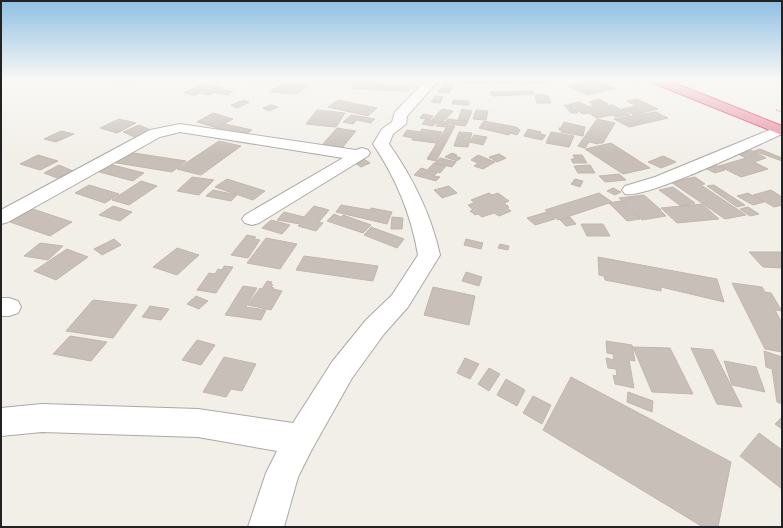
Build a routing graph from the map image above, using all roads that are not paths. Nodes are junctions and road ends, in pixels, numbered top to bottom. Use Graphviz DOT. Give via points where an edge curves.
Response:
graph roads {
  1 [pos="410,105"];
  2 [pos="719,105"];
  3 [pos="724,105"];
  4 [pos="781,129"];
  5 [pos="381,144"];
  6 [pos="357,155"];
  7 [pos="632,190"];
  8 [pos="1,218"];
  9 [pos="252,220"];
  10 [pos="1,422"];
  11 [pos="300,440"];
  12 [pos="266,527"];
  1 -- 5 [label="street" via="400,115 399,124 387,132"];
  2 -- 4 [label="highway"];
  3 -- 4 [label="highway"];
  4 -- 7 [label="street" via="661,181"];
  5 -- 6 [label="street"];
  5 -- 11 [label="street" via="408,188 429,255 400,300 375,327 342,370"];
  6 -- 8 [label="street" via="180,128 167,130 156,133"];
  6 -- 9 [label="street"];
  10 -- 11 [label="street" via="42,418 198,423"];
  11 -- 12 [label="street" via="283,473"];
}
